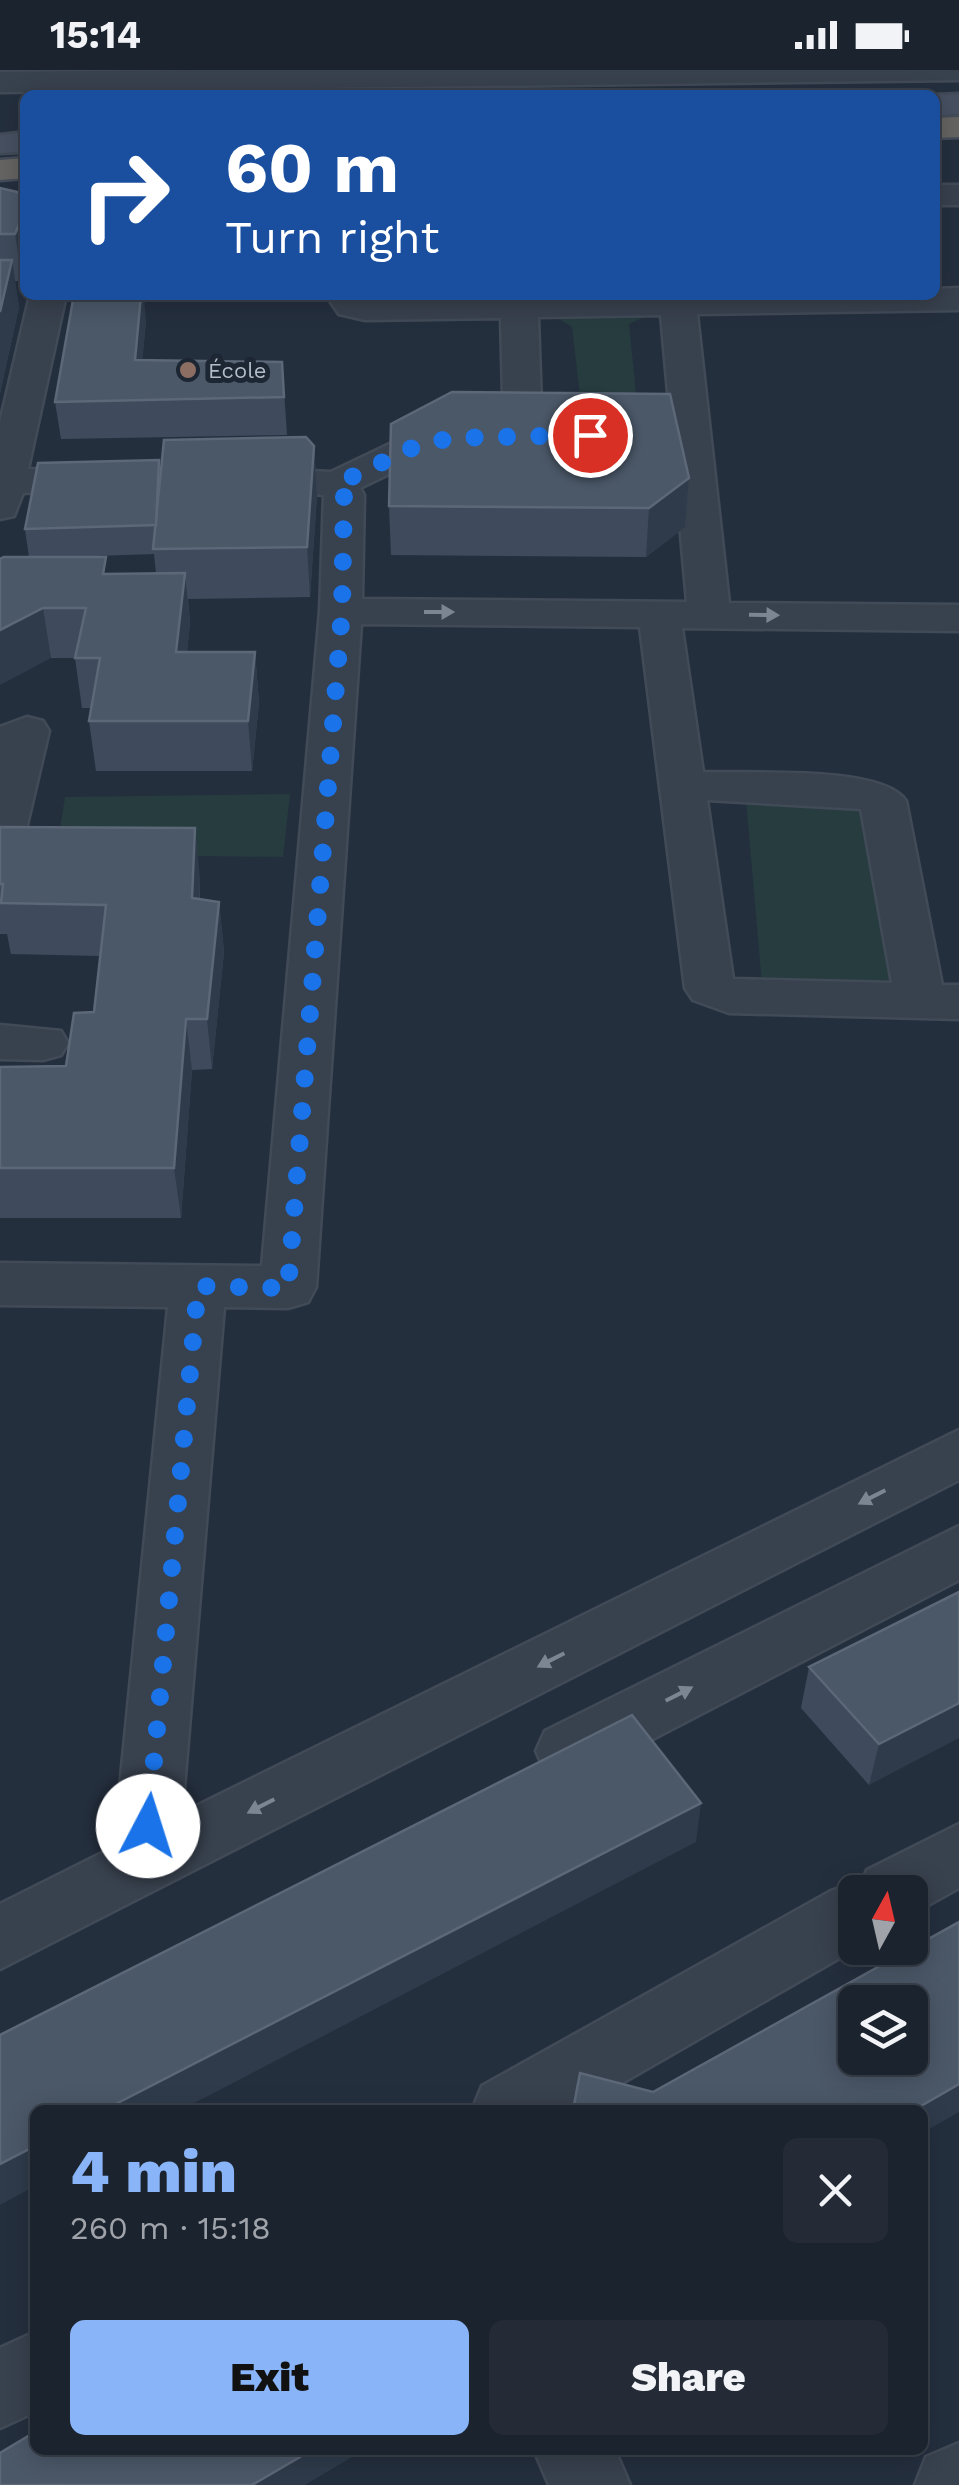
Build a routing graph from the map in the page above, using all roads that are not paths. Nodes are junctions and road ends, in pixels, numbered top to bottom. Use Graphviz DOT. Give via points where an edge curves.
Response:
graph roads {
  1 [pos="959,70"];
  2 [pos="0,82"];
  3 [pos="47,300"];
  4 [pos="348,300"];
  5 [pos="818,300"];
  6 [pos="678,302"];
  7 [pos="519,304"];
  8 [pos="337,484"];
  9 [pos="2,489"];
  10 [pos="959,580"];
  11 [pos="342,592"];
  12 [pos="706,596"];
  13 [pos="659,614"];
  14 [pos="959,618"];
  15 [pos="0,745"];
  16 [pos="680,785"];
  17 [pos="0,842"];
  18 [pos="939,1001"];
  19 [pos="0,1284"];
  20 [pos="198,1286"];
  21 [pos="959,1453"];
  22 [pos="959,1551"];
  23 [pos="515,1778"];
  24 [pos="959,1854"];
  25 [pos="145,1865"];
  26 [pos="921,1875"];
  27 [pos="838,1923"];
  28 [pos="0,1938"];
  29 [pos="516,2105"];
  30 [pos="30,2373"];
  31 [pos="0,2390"];
  32 [pos="576,2455"];
  33 [pos="591,2485"];
  1 -- 2 [label="street"];
  3 -- 9 [label="street"];
  4 -- 7 [label="street" via="365,308"];
  5 -- 6 [label="street"];
  6 -- 7 [label="street"];
  6 -- 12 [label="street" via="671,436"];
  7 -- 8 [label="street" via="542,435 450,438 412,448"];
  8 -- 9 [label="street" via="177,480"];
  8 -- 11 [label="street" via="344,495"];
  10 -- 12 [label="street"];
  11 -- 12 [label="street"];
  11 -- 13 [label="street, one-way"];
  11 -- 20 [label="street" via="288,1288"];
  12 -- 13 [label="street"];
  12 -- 14 [label="street, one-way"];
  13 -- 16 [label="street"];
  15 -- 17 [label="street" via="28,730"];
  16 -- 18 [label="street" via="865,793 883,801"];
  16 -- 18 [label="street" via="710,988 729,996"];
  19 -- 20 [label="street"];
  20 -- 25 [label="street"];
  21 -- 25 [label="street, one-way"];
  23 -- 22 [label="street, one-way"];
  24 -- 26 [label="street"];
  25 -- 28 [label="street"];
  27 -- 29 [label="street"];
  30 -- 31 [label="street"];
  32 -- 33 [label="street"];
}
